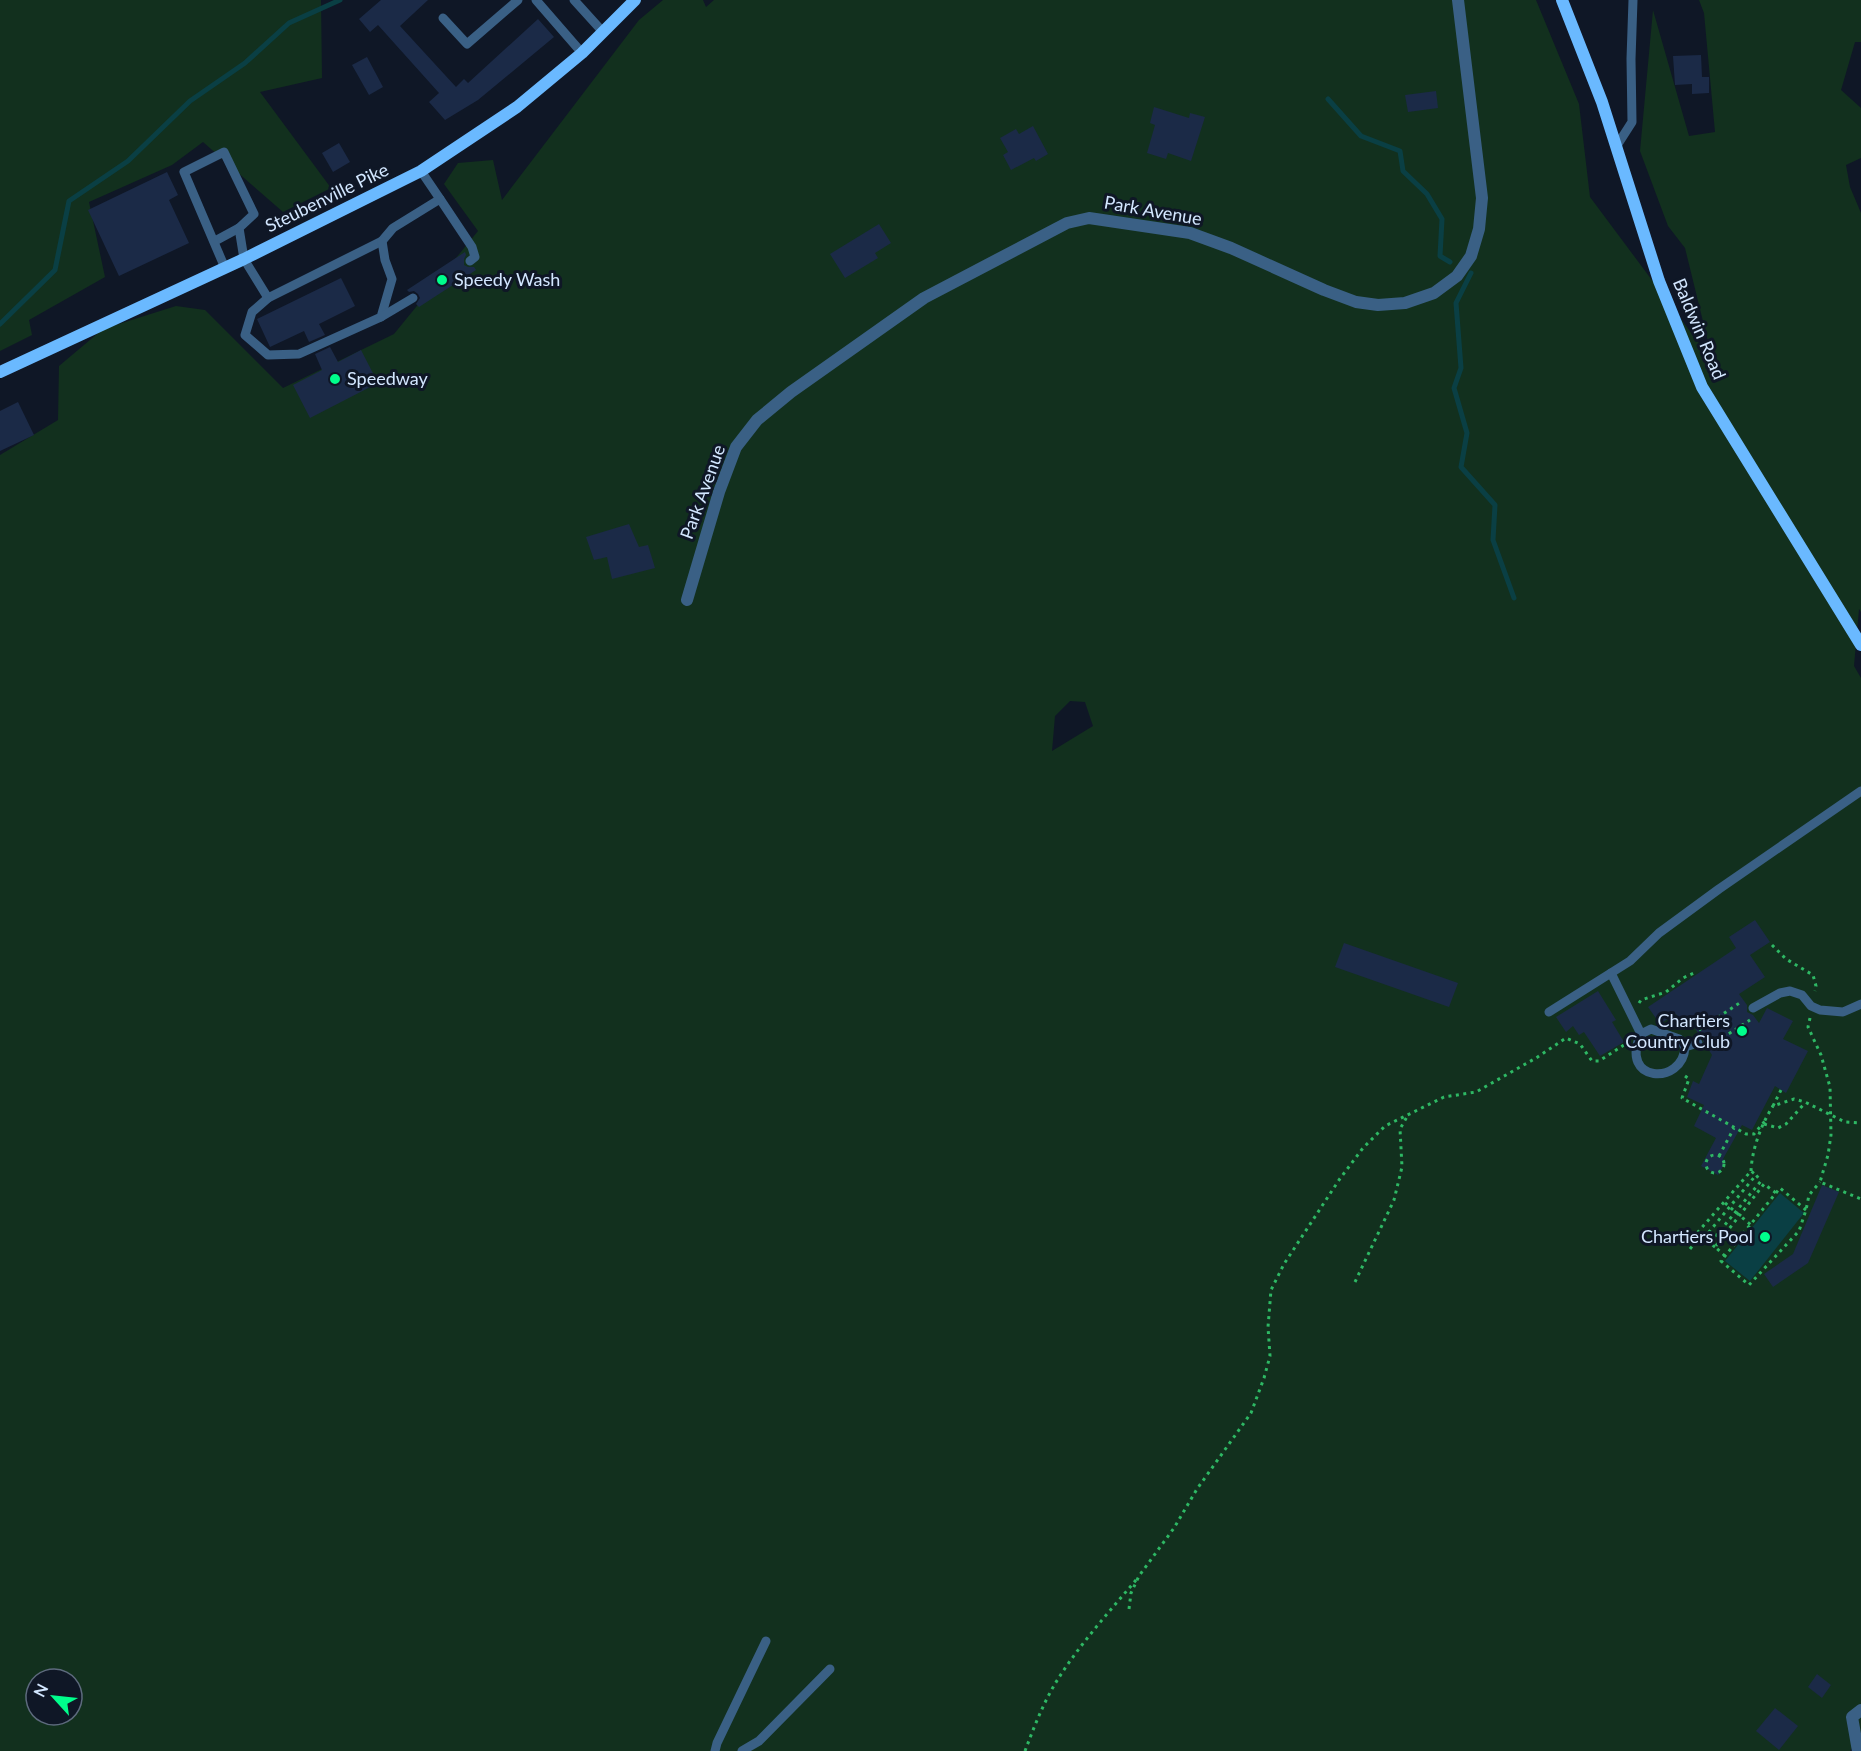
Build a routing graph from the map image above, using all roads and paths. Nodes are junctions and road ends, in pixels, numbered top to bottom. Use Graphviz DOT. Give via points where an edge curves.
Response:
graph roads {
  1 [pos="518,0"];
  2 [pos="536,0"];
  3 [pos="574,0"];
  4 [pos="635,0"];
  5 [pos="1458,0"];
  6 [pos="1562,0"];
  7 [pos="1633,0"];
  8 [pos="443,18"];
  9 [pos="603,32"];
  10 [pos="582,53"];
  11 [pos="1616,147"];
  12 [pos="422,171"];
  13 [pos="440,199"];
  14 [pos="239,228"];
  15 [pos="215,241"];
  16 [pos="382,241"];
  17 [pos="244,259"];
  18 [pos="470,261"];
  19 [pos="225,268"];
  20 [pos="268,298"];
  21 [pos="412,298"];
  22 [pos="381,317"];
  23 [pos="0,372"];
  24 [pos="687,600"];
  25 [pos="1861,645"];
  26 [pos="1861,791"];
  27 [pos="1772,945"];
  28 [pos="1611,973"];
  29 [pos="1747,998"];
  30 [pos="1763,1002"];
  31 [pos="1861,1004"];
  32 [pos="1811,1006"];
  33 [pos="1753,1008"];
  34 [pos="1549,1012"];
  35 [pos="1641,1034"];
  36 [pos="1560,1041"];
  37 [pos="1692,1045"];
  38 [pos="1674,1068"];
  39 [pos="1780,1090"];
  40 [pos="1805,1102"];
  41 [pos="1773,1106"];
  42 [pos="1408,1115"];
  43 [pos="1829,1115"];
  44 [pos="1764,1122"];
  45 [pos="1861,1123"];
  46 [pos="1734,1128"];
  47 [pos="1719,1156"];
  48 [pos="1751,1171"];
  49 [pos="1756,1175"];
  50 [pos="1761,1181"];
  51 [pos="1820,1182"];
  52 [pos="1765,1185"];
  53 [pos="1776,1193"];
  54 [pos="1861,1199"];
  55 [pos="1724,1203"];
  56 [pos="1730,1207"];
  57 [pos="1806,1210"];
  58 [pos="1736,1212"];
  59 [pos="1739,1216"];
  60 [pos="1751,1225"];
  61 [pos="1703,1236"];
  62 [pos="1710,1243"];
  63 [pos="1715,1247"];
  64 [pos="1690,1249"];
  65 [pos="1726,1256"];
  66 [pos="1355,1282"];
  67 [pos="1144,1570"];
  68 [pos="1129,1609"];
  69 [pos="766,1641"];
  70 [pos="830,1669"];
  71 [pos="1861,1710"];
  72 [pos="715,1751"];
  73 [pos="742,1751"];
  74 [pos="1025,1751"];
  75 [pos="1858,1751"];
  1 -- 8 [label="lane" via="467,44"];
  2 -- 10 [label="lane"];
  3 -- 9 [label="lane"];
  4 -- 9 [label="main road, Steubenville Pike"];
  5 -- 24 [label="street, Park Avenue" via="1482,198 1471,256 1457,276 1434,293 1405,303 1378,305 1324,290 1190,233 1089,218 1067,223 924,298 790,392 757,420 736,447"];
  6 -- 11 [label="main road, Baldwin Road"];
  7 -- 11 [label="lane" via="1632,122"];
  9 -- 10 [label="main road, Steubenville Pike"];
  10 -- 12 [label="main road, Steubenville Pike" via="517,106"];
  11 -- 25 [label="main road, Baldwin Road" via="1659,281 1702,387"];
  12 -- 13 [label="lane"];
  12 -- 17 [label="main road, Steubenville Pike"];
  13 -- 16 [label="lane" via="393,228"];
  13 -- 18 [label="lane" via="472,247 475,257"];
  14 -- 15 [label="lane"];
  14 -- 15 [label="lane" via="254,214 224,152 184,172"];
  14 -- 17 [label="lane"];
  15 -- 19 [label="lane"];
  16 -- 20 [label="lane"];
  16 -- 22 [label="lane" via="392,279"];
  17 -- 19 [label="main road, Steubenville Pike"];
  17 -- 20 [label="lane"];
  19 -- 23 [label="main road, Steubenville Pike"];
  20 -- 22 [label="lane" via="252,312 245,335 267,355 299,354"];
  21 -- 22 [label="lane"];
  26 -- 28 [label="lane" via="1719,889"];
  27 -- 32 [label="path" via="1786,959 1813,975 1816,986"];
  28 -- 34 [label="lane"];
  28 -- 35 [label="lane"];
  29 -- 37 [label="path" via="1693,1033"];
  30 -- 32 [label="lane" via="1790,991 1802,995"];
  30 -- 33 [label="lane"];
  30 -- 37 [label="path" via="1759,1014 1706,1050"];
  31 -- 32 [label="lane" via="1843,1012"];
  32 -- 43 [label="path" via="1808,1028 1830,1087"];
  35 -- 37 [label="lane" via="1651,1029"];
  35 -- 38 [label="lane" via="1635,1046 1638,1064 1647,1073 1661,1075"];
  36 -- 42 [label="path" via="1476,1092 1444,1097"];
  37 -- 38 [label="lane"];
  38 -- 46 [label="path" via="1689,1079 1682,1098"];
  39 -- 41 [label="path"];
  40 -- 41 [label="path" via="1794,1099"];
  40 -- 43 [label="path"];
  40 -- 44 [label="path" via="1778,1128"];
  41 -- 44 [label="path"];
  42 -- 66 [label="path" via="1400,1129 1402,1167 1394,1200"];
  42 -- 67 [label="path" via="1385,1126 1363,1149 1284,1263 1271,1290 1270,1356 1251,1413"];
  43 -- 45 [label="path"];
  43 -- 51 [label="path" via="1831,1136"];
  44 -- 46 [label="path" via="1754,1134"];
  44 -- 48 [label="path"];
  46 -- 47 [label="path"];
  47 -- 47 [label="path" via="1724,1167 1711,1173 1706,1160"];
  48 -- 49 [label="path"];
  48 -- 55 [label="path"];
  49 -- 50 [label="path"];
  49 -- 56 [label="path"];
  50 -- 52 [label="path"];
  50 -- 58 [label="path"];
  51 -- 54 [label="path"];
  51 -- 57 [label="path" via="1809,1195"];
  52 -- 53 [label="path"];
  52 -- 59 [label="path"];
  53 -- 57 [label="path" via="1780,1188"];
  53 -- 60 [label="path"];
  55 -- 56 [label="path"];
  55 -- 61 [label="path" via="1698,1232"];
  56 -- 58 [label="path"];
  56 -- 61 [label="path"];
  57 -- 65 [label="path" via="1799,1232 1749,1285 1721,1261"];
  58 -- 59 [label="path"];
  58 -- 62 [label="path"];
  59 -- 60 [label="path"];
  59 -- 63 [label="path"];
  60 -- 65 [label="path"];
  61 -- 62 [label="path"];
  61 -- 64 [label="path"];
  62 -- 63 [label="path"];
  63 -- 65 [label="path"];
  67 -- 68 [label="path" via="1131,1593"];
  67 -- 74 [label="path" via="1057,1680"];
  69 -- 72 [label="lane"];
  70 -- 73 [label="lane" via="759,1741"];
  71 -- 75 [label="street" via="1852,1717"];
}
